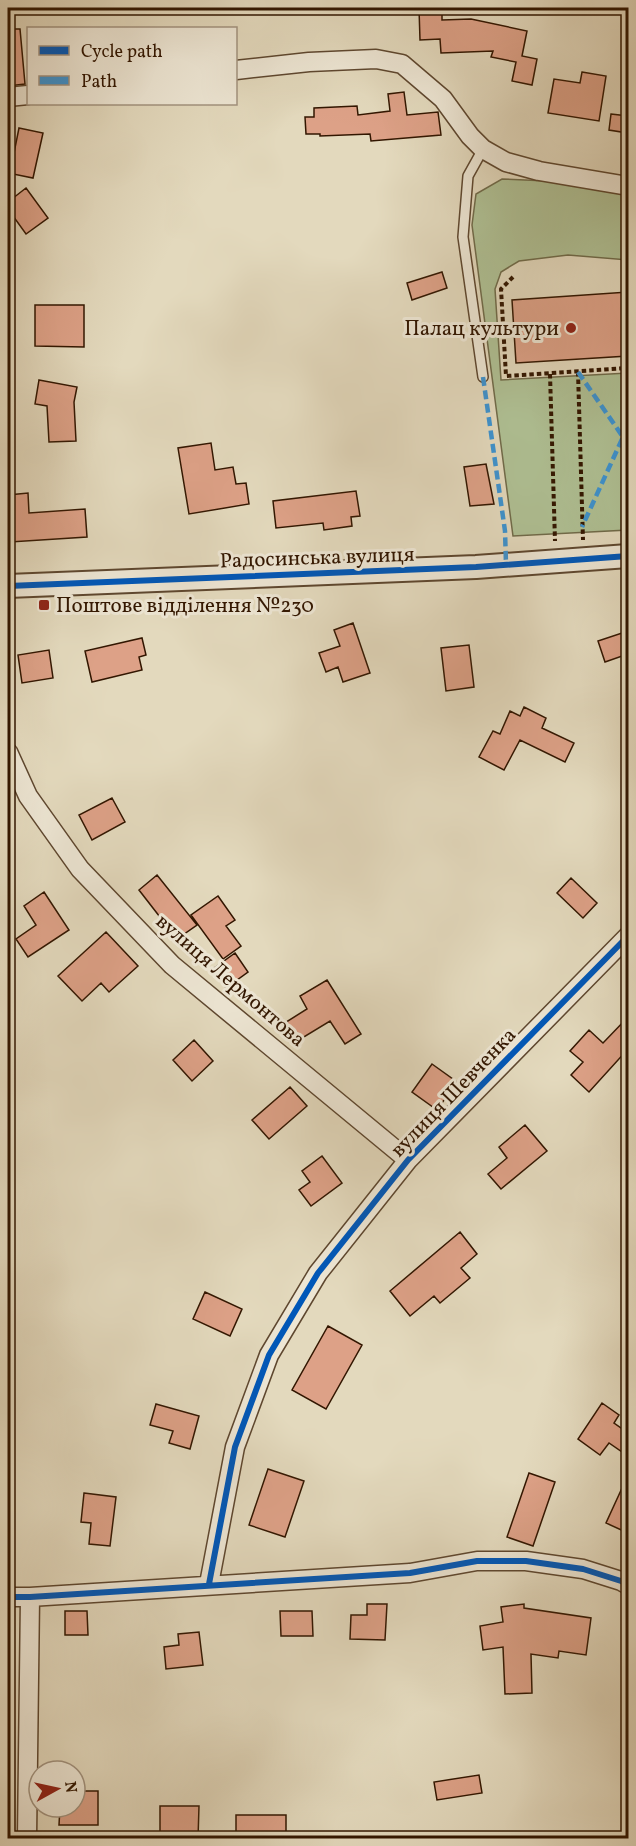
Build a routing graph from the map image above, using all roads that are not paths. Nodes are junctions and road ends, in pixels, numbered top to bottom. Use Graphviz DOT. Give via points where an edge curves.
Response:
graph roads {
  1 [pos="237,70"];
  2 [pos="27,95"];
  3 [pos="8,97"];
  4 [pos="483,149"];
  5 [pos="628,186"];
  6 [pos="483,377"];
  7 [pos="628,556"];
  8 [pos="8,586"];
  9 [pos="8,753"];
  10 [pos="628,936"];
  11 [pos="408,1160"];
  12 [pos="209,1584"];
  13 [pos="628,1585"];
  14 [pos="8,1597"];
  15 [pos="30,1597"];
  16 [pos="27,1839"];
  1 -- 4 [label="street" via="376,59 402,64 443,99"];
  2 -- 3 [label="street"];
  4 -- 5 [label="street" via="506,162 539,171"];
  4 -- 6 [label="lane" via="468,176 463,237"];
  7 -- 8 [label="street, Радосинська вулиця" via="476,567"];
  9 -- 11 [label="street, вулиця Лермонтова" via="28,796 80,869 172,965"];
  10 -- 11 [label="street, вулиця Шевченка"];
  11 -- 12 [label="street, вулиця Шевченка" via="318,1273 269,1355 235,1448"];
  12 -- 13 [label="street" via="410,1573 477,1561 526,1561 583,1569"];
  12 -- 15 [label="street"];
  14 -- 15 [label="street"];
  15 -- 16 [label="street"];
}
